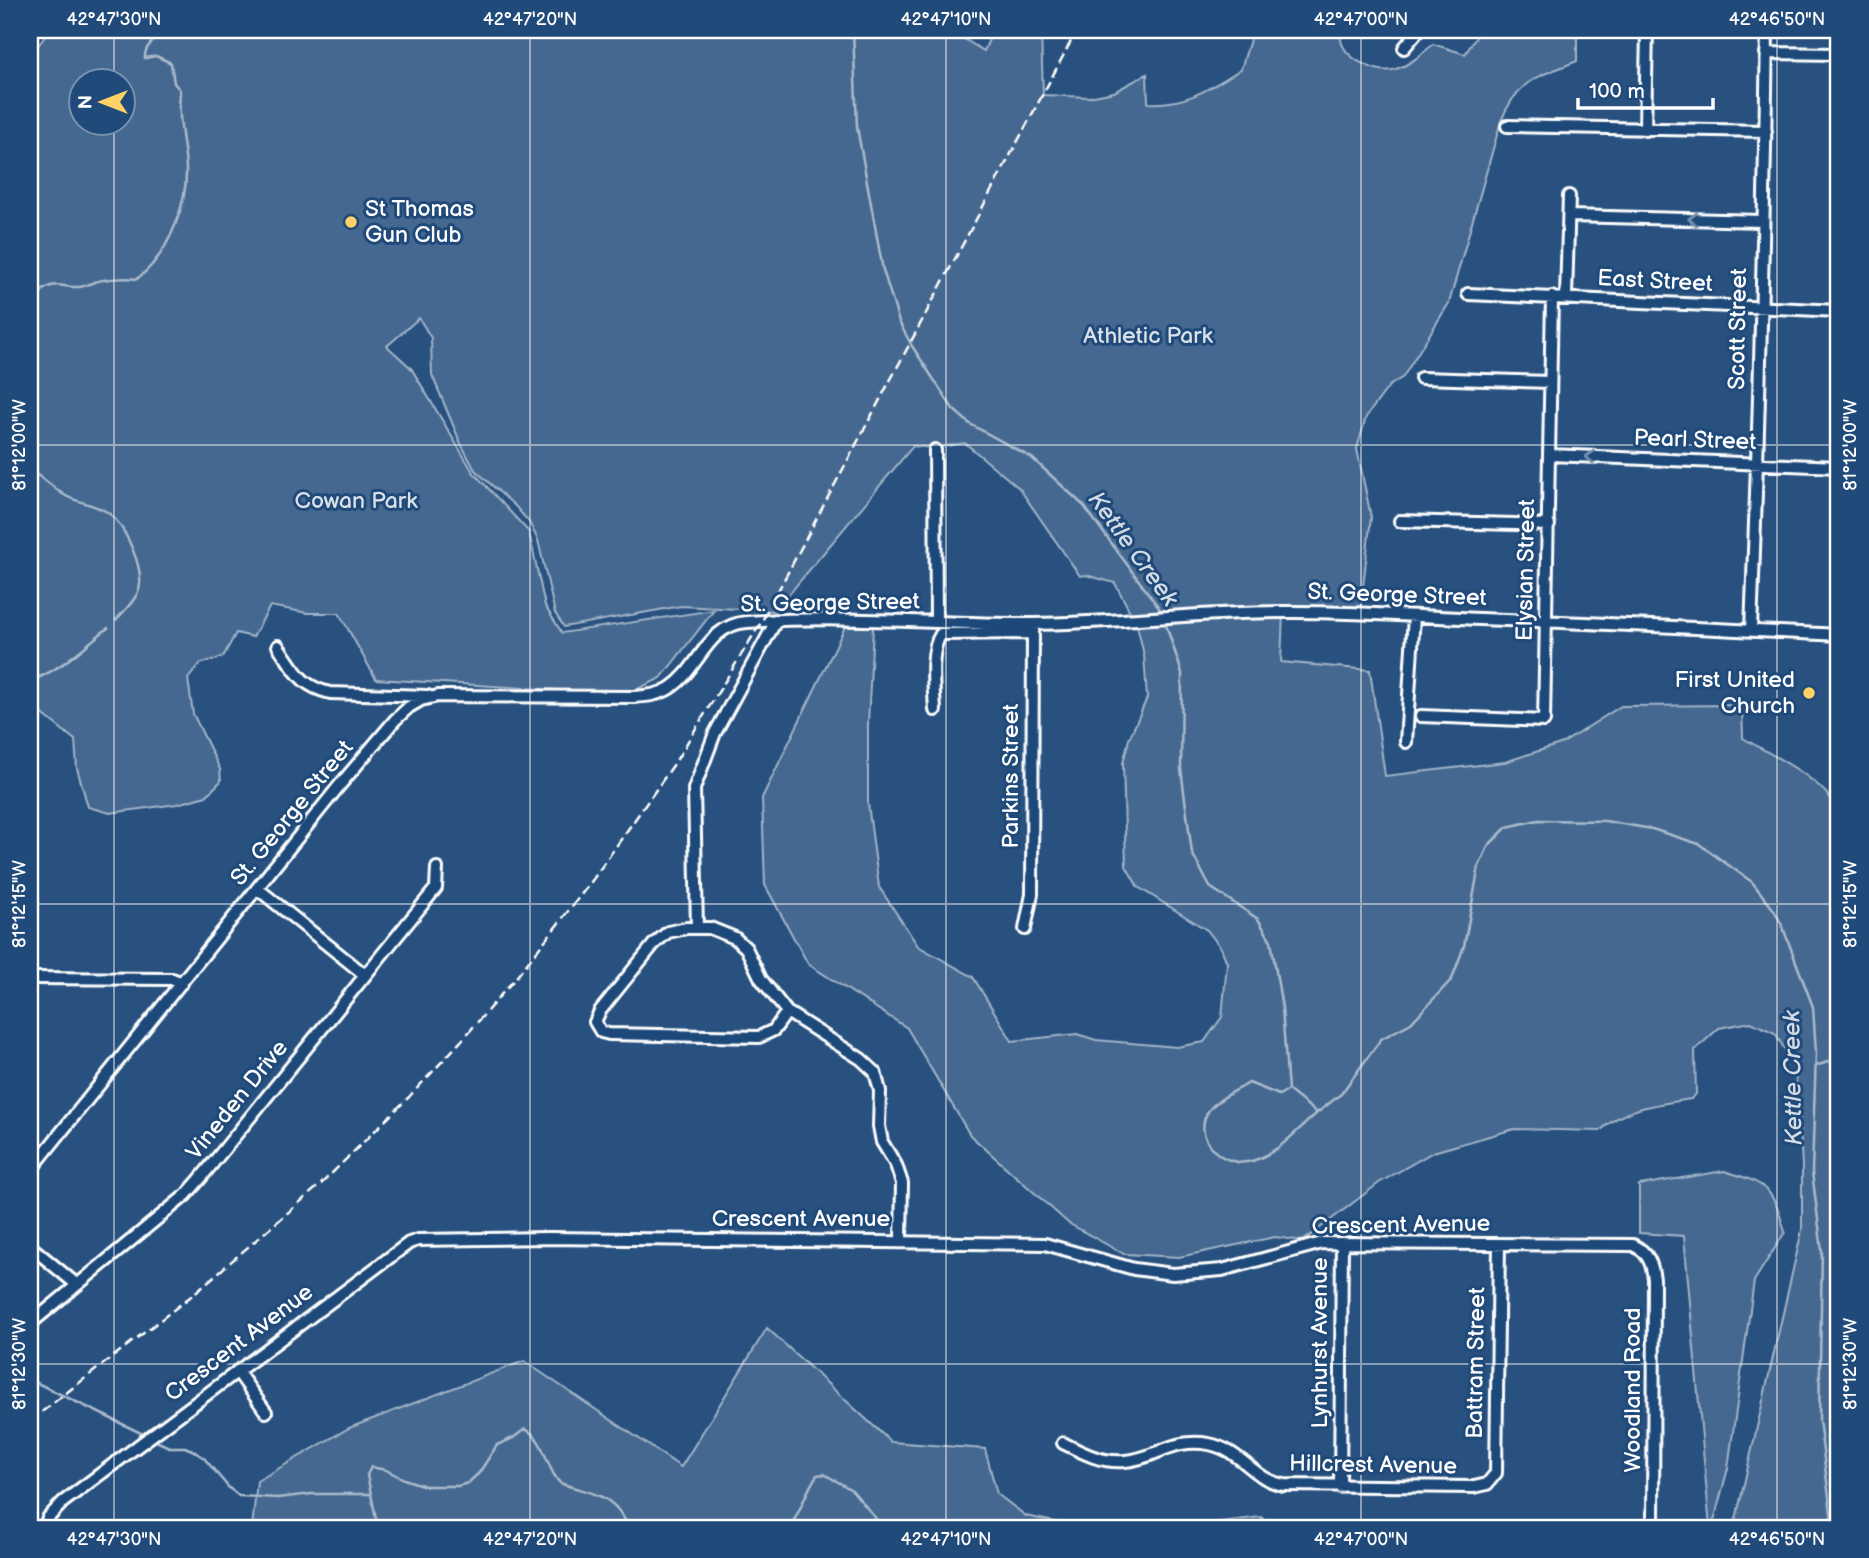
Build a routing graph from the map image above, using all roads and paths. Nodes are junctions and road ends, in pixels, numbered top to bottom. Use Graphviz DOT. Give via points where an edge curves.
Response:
graph roads {
  1 [pos="1419,30"];
  2 [pos="1647,30"];
  3 [pos="1767,30"];
  4 [pos="1404,48"];
  5 [pos="1766,53"];
  6 [pos="1839,54"];
  7 [pos="1507,126"];
  8 [pos="1645,130"];
  9 [pos="1766,131"];
  10 [pos="1569,196"];
  11 [pos="1569,216"];
  12 [pos="1762,221"];
  13 [pos="1468,294"];
  14 [pos="1552,296"];
  15 [pos="1566,297"];
  16 [pos="1761,307"];
  17 [pos="1839,311"];
  18 [pos="1421,378"];
  19 [pos="1550,382"];
  20 [pos="935,450"];
  21 [pos="1550,455"];
  22 [pos="1756,463"];
  23 [pos="1839,467"];
  24 [pos="1399,521"];
  25 [pos="1549,525"];
  26 [pos="1415,616"];
  27 [pos="776,621"];
  28 [pos="936,621"];
  29 [pos="1546,621"];
  30 [pos="1033,629"];
  31 [pos="1751,630"];
  32 [pos="1839,635"];
  33 [pos="278,646"];
  34 [pos="438,696"];
  35 [pos="935,710"];
  36 [pos="1421,716"];
  37 [pos="1406,742"];
  38 [pos="437,869"];
  39 [pos="258,889"];
  40 [pos="697,928"];
  41 [pos="1025,929"];
  42 [pos="365,975"];
  43 [pos="30,978"];
  44 [pos="182,983"];
  45 [pos="788,1012"];
  46 [pos="30,1154"];
  47 [pos="42,1155"];
  48 [pos="30,1171"];
  49 [pos="901,1240"];
  50 [pos="1342,1243"];
  51 [pos="1499,1244"];
  52 [pos="30,1246"];
  53 [pos="1647,1254"];
  54 [pos="76,1284"];
  55 [pos="30,1324"];
  56 [pos="237,1371"];
  57 [pos="266,1412"];
  58 [pos="1063,1443"];
  59 [pos="1491,1482"];
  60 [pos="1340,1487"];
  61 [pos="44,1528"];
  62 [pos="1653,1528"];
  1 -- 4 [label="street"];
  2 -- 8 [label="street"];
  3 -- 5 [label="street, Scott Street"];
  5 -- 6 [label="street"];
  5 -- 9 [label="street, Scott Street"];
  7 -- 8 [label="street"];
  8 -- 9 [label="street"];
  9 -- 12 [label="street, Scott Street"];
  10 -- 11 [label="street"];
  12 -- 11 [label="street, one-way"];
  11 -- 15 [label="street"];
  12 -- 16 [label="street, Scott Street"];
  13 -- 14 [label="street, East Street"];
  14 -- 15 [label="street, East Street"];
  14 -- 19 [label="street, Elysian Street"];
  15 -- 16 [label="street, East Street"];
  16 -- 17 [label="street, East Street"];
  16 -- 22 [label="street, Scott Street"];
  18 -- 19 [label="street"];
  19 -- 21 [label="street, Elysian Street"];
  20 -- 28 [label="street"];
  22 -- 21 [label="street, Pearl Street, one-way"];
  21 -- 25 [label="street, Elysian Street"];
  22 -- 23 [label="street, Pearl Street"];
  22 -- 31 [label="street, Scott Street"];
  24 -- 25 [label="street"];
  25 -- 29 [label="street, Elysian Street"];
  26 -- 29 [label="street, St. George Street"];
  26 -- 30 [label="street, St. George Street" via="1291,612"];
  26 -- 37 [label="street"];
  27 -- 28 [label="street, St. George Street"];
  27 -- 34 [label="street, St. George Street" via="742,622 723,629 680,680 655,694"];
  27 -- 40 [label="street" via="715,733 694,789"];
  28 -- 30 [label="street, St. George Street"];
  29 -- 31 [label="street, St. George Street"];
  29 -- 36 [label="street, Elysian Street" via="1544,721"];
  30 -- 35 [label="street" via="941,634 934,653"];
  30 -- 41 [label="street, Parkins Street" via="1032,894"];
  31 -- 32 [label="street, St. George Street"];
  33 -- 34 [label="street" via="304,681 317,690"];
  34 -- 39 [label="street, St. George Street" via="421,699 400,715"];
  38 -- 42 [label="street, Vineden Drive" via="436,888"];
  39 -- 42 [label="street"];
  39 -- 44 [label="street, St. George Street"];
  40 -- 45 [label="street" via="719,929 742,943 765,985"];
  40 -- 45 [label="street" via="677,929 654,944 597,1014 601,1032 759,1037 774,1030"];
  42 -- 54 [label="street, Vineden Drive" via="193,1187"];
  43 -- 44 [label="street" via="172,979"];
  44 -- 47 [label="street, St. George Street"];
  45 -- 49 [label="street" via="875,1072 882,1142 902,1183"];
  46 -- 47 [label="street"];
  47 -- 48 [label="street, St. George Street"];
  49 -- 50 [label="street, Crescent Avenue" via="1045,1244 1134,1269 1173,1274 1213,1272 1315,1244"];
  49 -- 56 [label="street, Crescent Avenue" via="418,1240 385,1259"];
  50 -- 51 [label="street, Crescent Avenue"];
  50 -- 60 [label="street, Lynhurst Avenue"];
  51 -- 53 [label="street, Crescent Avenue" via="1627,1244"];
  51 -- 59 [label="street, Battram Street" via="1496,1473"];
  52 -- 54 [label="street"];
  53 -- 62 [label="street, Woodland Road" via="1654,1279"];
  54 -- 55 [label="street, Vineden Drive"];
  56 -- 57 [label="street"];
  56 -- 61 [label="street, Crescent Avenue" via="63,1502"];
  58 -- 60 [label="street, Hillcrest Avenue" via="1093,1458 1114,1461 1136,1459 1171,1445 1209,1444 1236,1454 1260,1476 1277,1484"];
  59 -- 60 [label="street, Hillcrest Avenue" via="1474,1488"];
}
